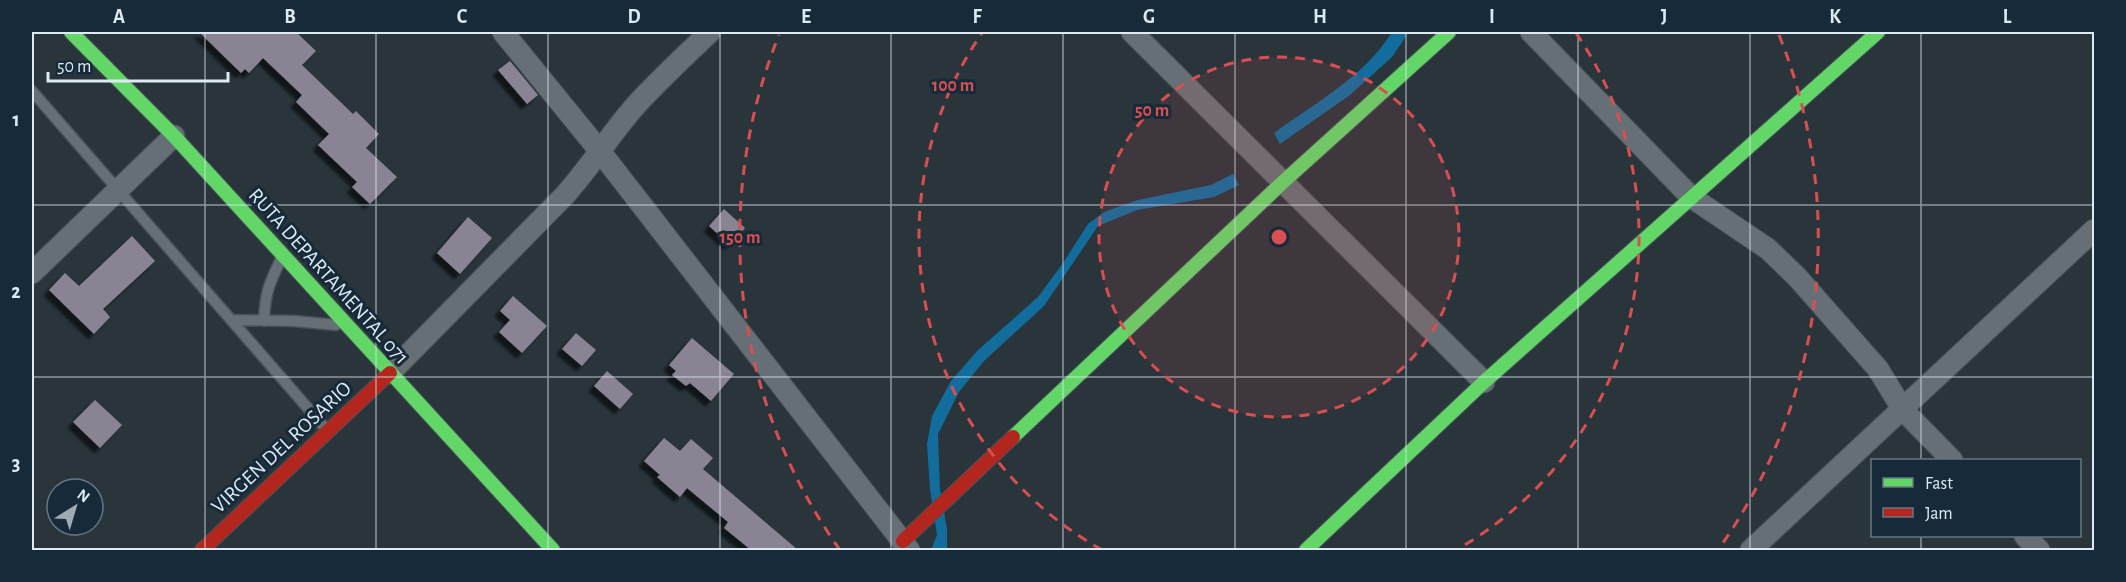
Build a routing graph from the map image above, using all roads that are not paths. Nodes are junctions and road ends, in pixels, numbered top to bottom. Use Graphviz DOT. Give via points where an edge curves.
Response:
graph roads {
  1 [pos="71,32"];
  2 [pos="503,32"];
  3 [pos="710,32"];
  4 [pos="1132,32"];
  5 [pos="1449,32"];
  6 [pos="1531,32"];
  7 [pos="1873,33"];
  8 [pos="32,91"];
  9 [pos="174,136"];
  10 [pos="599,150"];
  11 [pos="1283,182"];
  12 [pos="119,189"];
  13 [pos="1691,197"];
  14 [pos="2094,230"];
  15 [pos="283,256"];
  16 [pos="32,273"];
  17 [pos="232,320"];
  18 [pos="264,321"];
  19 [pos="347,327"];
  20 [pos="390,373"];
  21 [pos="1484,382"];
  22 [pos="1903,410"];
  23 [pos="328,431"];
  24 [pos="1951,459"];
  25 [pos="2026,537"];
  26 [pos="906,546"];
  27 [pos="202,550"];
  28 [pos="553,550"];
  29 [pos="1306,550"];
  30 [pos="1751,550"];
  31 [pos="2039,550"];
  1 -- 9 [label="street, RUTA DEPARTAMENTAL 071"];
  2 -- 10 [label="street"];
  3 -- 10 [label="street" via="637,104"];
  4 -- 11 [label="street"];
  5 -- 11 [label="street"];
  6 -- 13 [label="street"];
  7 -- 13 [label="street"];
  8 -- 12 [label="lane"];
  9 -- 12 [label="street"];
  9 -- 15 [label="street, RUTA DEPARTAMENTAL 071"];
  10 -- 20 [label="street" via="565,195"];
  10 -- 26 [label="street"];
  11 -- 21 [label="street"];
  11 -- 26 [label="street"];
  12 -- 16 [label="street"];
  12 -- 17 [label="lane"];
  13 -- 21 [label="street"];
  13 -- 22 [label="street" via="1768,249 1797,277 1878,369"];
  14 -- 22 [label="street"];
  15 -- 18 [label="lane" via="268,285"];
  15 -- 19 [label="street, RUTA DEPARTAMENTAL 071"];
  17 -- 18 [label="lane"];
  17 -- 23 [label="lane"];
  18 -- 19 [label="lane"];
  19 -- 20 [label="street, RUTA DEPARTAMENTAL 071"];
  20 -- 23 [label="street, VIRGEN DEL ROSARIO"];
  20 -- 28 [label="street, RUTA DEPARTAMENTAL 071"];
  21 -- 29 [label="street"];
  22 -- 24 [label="street"];
  22 -- 30 [label="street"];
  23 -- 27 [label="street, VIRGEN DEL ROSARIO"];
  25 -- 31 [label="street"];
}
